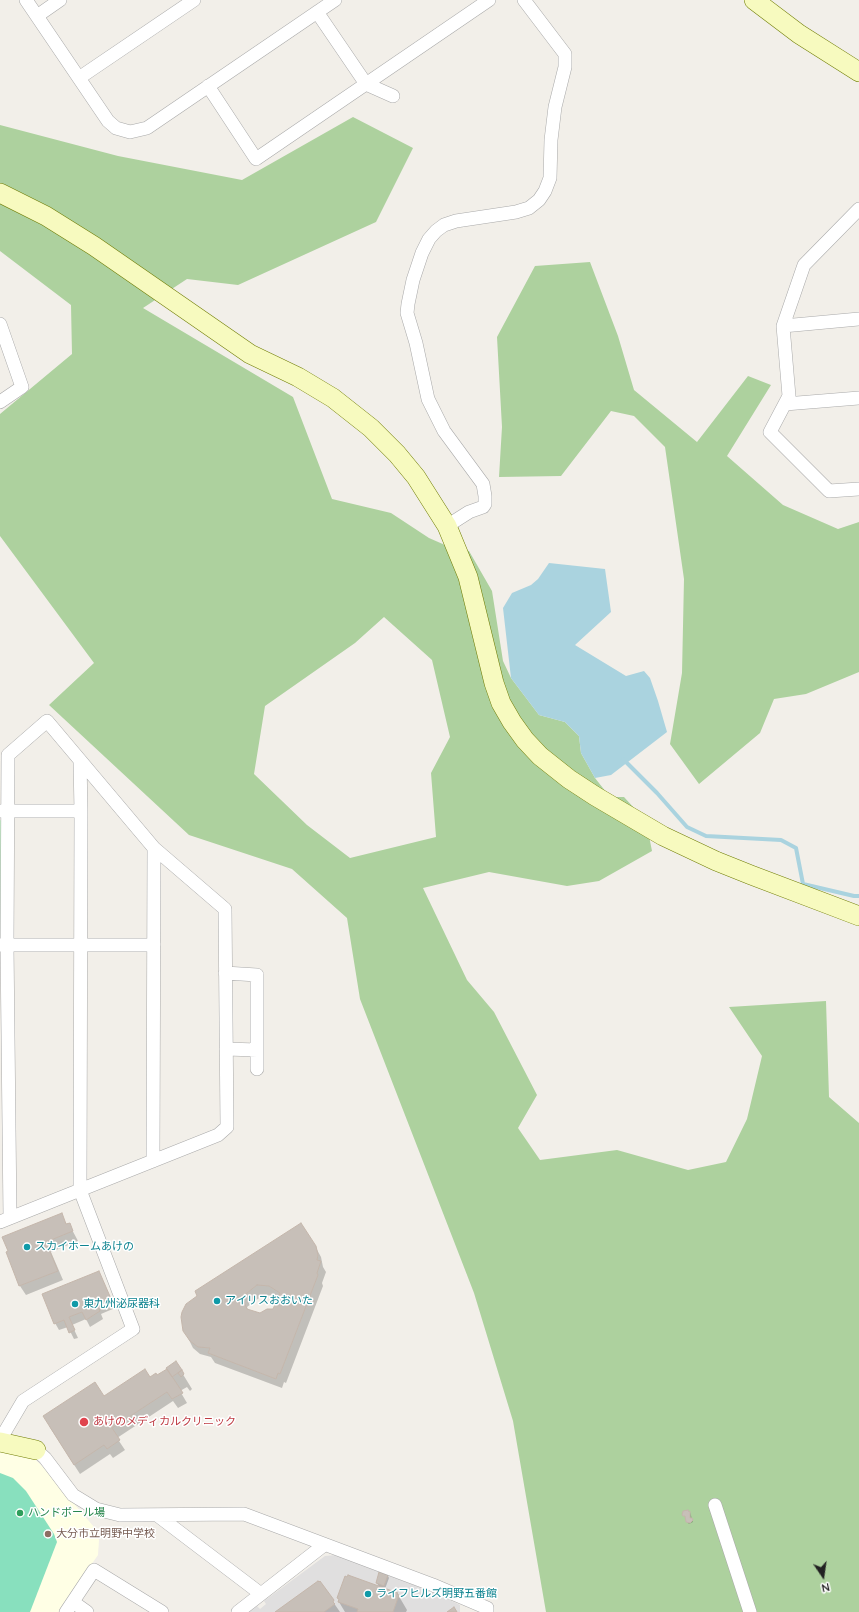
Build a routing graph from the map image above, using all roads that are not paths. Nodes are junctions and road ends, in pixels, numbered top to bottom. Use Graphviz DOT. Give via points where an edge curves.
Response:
graph roads {
  1 [pos="26,0"];
  2 [pos="60,0"];
  3 [pos="194,0"];
  4 [pos="334,0"];
  5 [pos="489,0"];
  6 [pos="524,0"];
  7 [pos="754,0"];
  8 [pos="317,12"];
  9 [pos="37,16"];
  10 [pos="859,72"];
  11 [pos="79,78"];
  12 [pos="366,84"];
  13 [pos="208,86"];
  14 [pos="393,96"];
  15 [pos="0,193"];
  16 [pos="859,208"];
  17 [pos="859,319"];
  18 [pos="0,324"];
  19 [pos="783,326"];
  20 [pos="859,398"];
  21 [pos="0,402"];
  22 [pos="785,404"];
  23 [pos="859,489"];
  24 [pos="447,526"];
  25 [pos="80,760"];
  26 [pos="4,811"];
  27 [pos="81,811"];
  28 [pos="154,848"];
  29 [pos="859,916"];
  30 [pos="4,945"];
  31 [pos="81,945"];
  32 [pos="154,945"];
  33 [pos="225,973"];
  34 [pos="226,1049"];
  35 [pos="257,1050"];
  36 [pos="257,1069"];
  37 [pos="153,1161"];
  38 [pos="80,1190"];
  39 [pos="5,1220"];
  40 [pos="0,1441"];
  41 [pos="36,1450"];
  42 [pos="715,1505"];
  43 [pos="157,1515"];
  44 [pos="324,1545"];
  45 [pos="261,1594"];
  46 [pos="69,1607"];
  47 [pos="87,1612"];
  48 [pos="162,1612"];
  49 [pos="238,1612"];
  50 [pos="487,1612"];
  51 [pos="750,1612"];
  1 -- 9 [label="street"];
  2 -- 9 [label="street"];
  3 -- 11 [label="street"];
  4 -- 8 [label="street"];
  5 -- 12 [label="street"];
  6 -- 24 [label="street" via="565,54 551,140 550,178 546,191 529,208 456,221 436,230 422,253 408,304 407,313 428,399 444,431 483,484 483,508 469,512"];
  7 -- 10 [label="street" via="799,34"];
  8 -- 12 [label="street"];
  8 -- 13 [label="street"];
  9 -- 11 [label="street"];
  11 -- 13 [label="street" via="108,121 116,128 130,132 147,128"];
  12 -- 13 [label="street" via="256,159"];
  12 -- 14 [label="street"];
  15 -- 24 [label="street" via="46,216 94,246 250,354 298,377 333,398 371,428 397,454 416,477"];
  16 -- 19 [label="street" via="804,265"];
  17 -- 19 [label="street"];
  18 -- 21 [label="street" via="22,387"];
  19 -- 22 [label="street" via="789,396"];
  20 -- 22 [label="street"];
  22 -- 23 [label="street" via="770,432 829,491"];
  24 -- 29 [label="street" via="468,577 501,703 525,740 540,756 595,796 678,843 751,875"];
  25 -- 26 [label="street" via="47,721 8,755"];
  25 -- 27 [label="street"];
  25 -- 28 [label="street"];
  26 -- 27 [label="street"];
  26 -- 30 [label="street"];
  27 -- 31 [label="street"];
  28 -- 32 [label="street"];
  28 -- 33 [label="street" via="225,909"];
  30 -- 31 [label="street"];
  30 -- 39 [label="street"];
  31 -- 32 [label="street"];
  31 -- 38 [label="street"];
  32 -- 37 [label="street"];
  33 -- 34 [label="street"];
  33 -- 35 [label="street" via="257,975"];
  34 -- 35 [label="street"];
  34 -- 37 [label="street" via="227,1127 218,1135"];
  35 -- 36 [label="street"];
  37 -- 38 [label="street"];
  38 -- 39 [label="street"];
  38 -- 40 [label="street" via="133,1329 23,1401"];
  40 -- 41 [label="street"];
  41 -- 43 [label="street" via="73,1495 96,1509 120,1515"];
  42 -- 51 [label="street"];
  43 -- 44 [label="street" via="244,1514"];
  43 -- 45 [label="street"];
  44 -- 45 [label="street"];
  44 -- 50 [label="street" via="433,1585 487,1608"];
  45 -- 49 [label="street"];
  46 -- 47 [label="street"];
  46 -- 48 [label="street" via="94,1570"];
}
